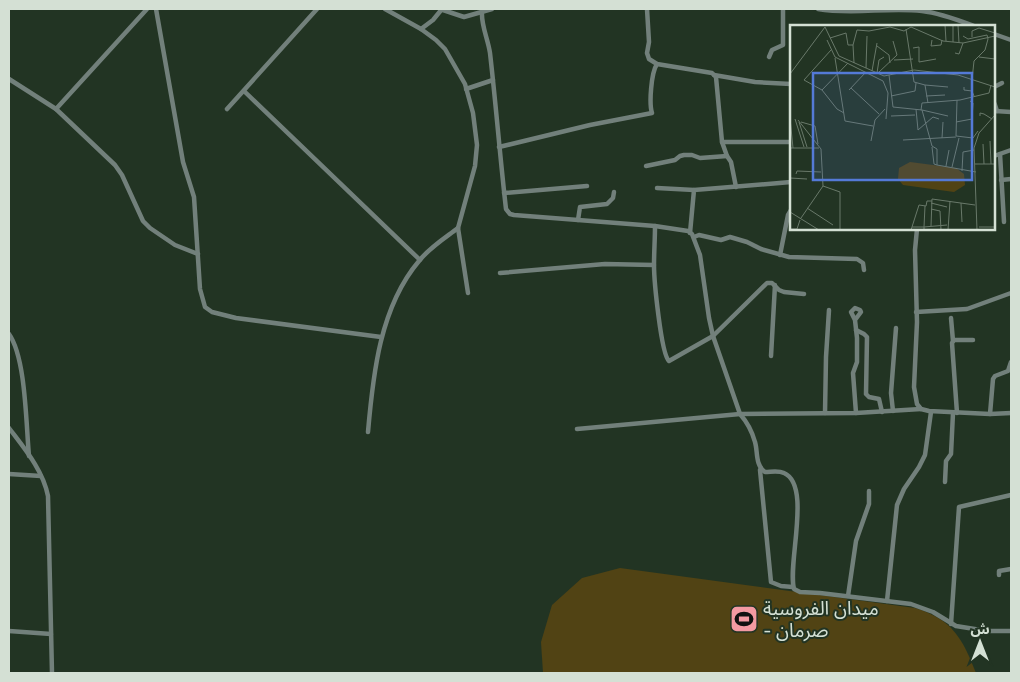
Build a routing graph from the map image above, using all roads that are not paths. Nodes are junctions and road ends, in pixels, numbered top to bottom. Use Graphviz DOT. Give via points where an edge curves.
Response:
graph roads {
  1 [pos="147,9"];
  2 [pos="156,9"];
  3 [pos="318,9"];
  4 [pos="385,9"];
  5 [pos="441,9"];
  6 [pos="492,9"];
  7 [pos="647,9"];
  8 [pos="783,9"];
  9 [pos="818,9"];
  10 [pos="832,10"];
  11 [pos="915,10"];
  12 [pos="848,11"];
  13 [pos="482,12"];
  14 [pos="971,25"];
  15 [pos="422,28"];
  16 [pos="995,34"];
  17 [pos="1011,40"];
  18 [pos="769,57"];
  19 [pos="657,64"];
  20 [pos="714,75"];
  21 [pos="9,80"];
  22 [pos="493,80"];
  23 [pos="1002,83"];
  24 [pos="790,84"];
  25 [pos="995,86"];
  26 [pos="466,89"];
  27 [pos="244,91"];
  28 [pos="56,109"];
  29 [pos="227,109"];
  30 [pos="995,111"];
  31 [pos="1011,112"];
  32 [pos="722,142"];
  33 [pos="790,142"];
  34 [pos="499,147"];
  35 [pos="1011,150"];
  36 [pos="1000,154"];
  37 [pos="727,156"];
  38 [pos="995,156"];
  39 [pos="646,166"];
  40 [pos="1011,179"];
  41 [pos="1001,180"];
  42 [pos="790,182"];
  43 [pos="586,186"];
  44 [pos="736,187"];
  45 [pos="657,188"];
  46 [pos="694,190"];
  47 [pos="614,192"];
  48 [pos="504,193"];
  49 [pos="790,211"];
  50 [pos="578,220"];
  51 [pos="1004,222"];
  52 [pos="655,226"];
  53 [pos="458,228"];
  54 [pos="917,230"];
  55 [pos="690,233"];
  56 [pos="694,237"];
  57 [pos="198,254"];
  58 [pos="780,255"];
  59 [pos="420,260"];
  60 [pos="654,265"];
  61 [pos="864,270"];
  62 [pos="500,273"];
  63 [pos="776,285"];
  64 [pos="468,293"];
  65 [pos="1011,293"];
  66 [pos="804,294"];
  67 [pos="829,310"];
  68 [pos="916,312"];
  69 [pos="951,318"];
  70 [pos="855,320"];
  71 [pos="896,328"];
  72 [pos="856,330"];
  73 [pos="9,334"];
  74 [pos="713,336"];
  75 [pos="381,337"];
  76 [pos="973,340"];
  77 [pos="953,341"];
  78 [pos="771,356"];
  79 [pos="1011,362"];
  80 [pos="921,409"];
  81 [pos="893,411"];
  82 [pos="882,412"];
  83 [pos="931,412"];
  84 [pos="825,413"];
  85 [pos="856,413"];
  86 [pos="955,413"];
  87 [pos="1011,413"];
  88 [pos="740,414"];
  89 [pos="990,414"];
  90 [pos="9,428"];
  91 [pos="577,429"];
  92 [pos="368,432"];
  93 [pos="29,457"];
  94 [pos="760,468"];
  95 [pos="9,474"];
  96 [pos="41,476"];
  97 [pos="945,482"];
  98 [pos="869,491"];
  99 [pos="1011,495"];
  100 [pos="1011,569"];
  101 [pos="999,575"];
  102 [pos="794,587"];
  103 [pos="848,596"];
  104 [pos="887,601"];
  105 [pos="951,624"];
  106 [pos="9,631"];
  107 [pos="1011,631"];
  108 [pos="51,634"];
  109 [pos="52,673"];
  1 -- 28 [label="street"];
  2 -- 57 [label="street" via="183,162 194,197"];
  3 -- 27 [label="street"];
  4 -- 15 [label="street"];
  5 -- 13 [label="street" via="464,17"];
  5 -- 15 [label="street"];
  6 -- 13 [label="street"];
  7 -- 19 [label="street" via="647,52 649,59"];
  8 -- 18 [label="street" via="783,45 772,50"];
  9 -- 10 [label="street"];
  10 -- 12 [label="street"];
  11 -- 12 [label="street"];
  11 -- 14 [label="street"];
  13 -- 22 [label="street" via="481,22 489,43"];
  15 -- 26 [label="street" via="445,50"];
  16 -- 17 [label="street"];
  19 -- 20 [label="street"];
  19 -- 34 [label="street" via="651,81 652,113"];
  20 -- 24 [label="street"];
  20 -- 32 [label="street"];
  21 -- 28 [label="street"];
  22 -- 26 [label="street"];
  22 -- 34 [label="street"];
  23 -- 25 [label="street"];
  26 -- 53 [label="street" via="474,113 477,145 471,185"];
  27 -- 29 [label="street"];
  27 -- 59 [label="street"];
  28 -- 57 [label="street" via="115,165 143,221 175,245"];
  30 -- 31 [label="street"];
  32 -- 33 [label="street"];
  32 -- 37 [label="street"];
  34 -- 48 [label="street"];
  35 -- 36 [label="street"];
  36 -- 38 [label="street"];
  36 -- 41 [label="street"];
  37 -- 39 [label="street" via="700,158 692,154"];
  37 -- 44 [label="street"];
  40 -- 41 [label="street"];
  41 -- 51 [label="street"];
  42 -- 44 [label="street"];
  43 -- 48 [label="street"];
  44 -- 46 [label="street"];
  45 -- 46 [label="street"];
  46 -- 55 [label="street"];
  47 -- 50 [label="street" via="607,204 580,207"];
  48 -- 50 [label="street" via="506,209 512,215"];
  49 -- 58 [label="street"];
  50 -- 52 [label="street"];
  52 -- 55 [label="street"];
  52 -- 60 [label="street"];
  53 -- 59 [label="street"];
  53 -- 64 [label="street"];
  54 -- 68 [label="street"];
  55 -- 56 [label="street"];
  56 -- 58 [label="street" via="699,235 722,240 730,237"];
  56 -- 74 [label="street"];
  57 -- 75 [label="street" via="202,298 205,307 212,312"];
  58 -- 61 [label="street" via="857,259 863,263"];
  59 -- 75 [label="street" via="394,301"];
  60 -- 62 [label="street" via="605,264"];
  60 -- 74 [label="street" via="663,347 668,361"];
  63 -- 66 [label="street" via="784,292"];
  63 -- 74 [label="street" via="767,283"];
  63 -- 78 [label="street"];
  65 -- 68 [label="street" via="967,309"];
  67 -- 84 [label="street"];
  68 -- 80 [label="street" via="914,387 916,404"];
  69 -- 77 [label="street"];
  70 -- 72 [label="street"];
  71 -- 81 [label="street" via="891,393"];
  72 -- 82 [label="street" via="867,338 865,392 869,397 879,399"];
  72 -- 85 [label="street" via="857,362 853,373"];
  73 -- 93 [label="street" via="20,370"];
  74 -- 88 [label="street"];
  75 -- 92 [label="street"];
  76 -- 77 [label="street"];
  77 -- 86 [label="street"];
  79 -- 89 [label="street" via="1008,371 992,379"];
  80 -- 81 [label="street"];
  80 -- 83 [label="street"];
  81 -- 82 [label="street"];
  82 -- 85 [label="street"];
  83 -- 86 [label="street"];
  83 -- 104 [label="street" via="926,455 897,505"];
  84 -- 85 [label="street"];
  84 -- 88 [label="street"];
  86 -- 89 [label="street"];
  86 -- 97 [label="street"];
  87 -- 89 [label="street"];
  88 -- 91 [label="street"];
  88 -- 94 [label="street" via="749,424"];
  90 -- 93 [label="street"];
  93 -- 96 [label="street"];
  94 -- 102 [label="street" via="771,582"];
  94 -- 102 [label="street" via="764,472 784,473 795,485"];
  95 -- 96 [label="street"];
  96 -- 108 [label="street" via="49,504"];
  98 -- 103 [label="street" via="869,504 856,541"];
  99 -- 105 [label="street" via="959,507"];
  100 -- 101 [label="street" via="1001,570"];
  102 -- 103 [label="street" via="800,592"];
  103 -- 104 [label="street"];
  104 -- 105 [label="street" via="919,606"];
  105 -- 107 [label="street"];
  106 -- 108 [label="street"];
  108 -- 109 [label="street"];
}
